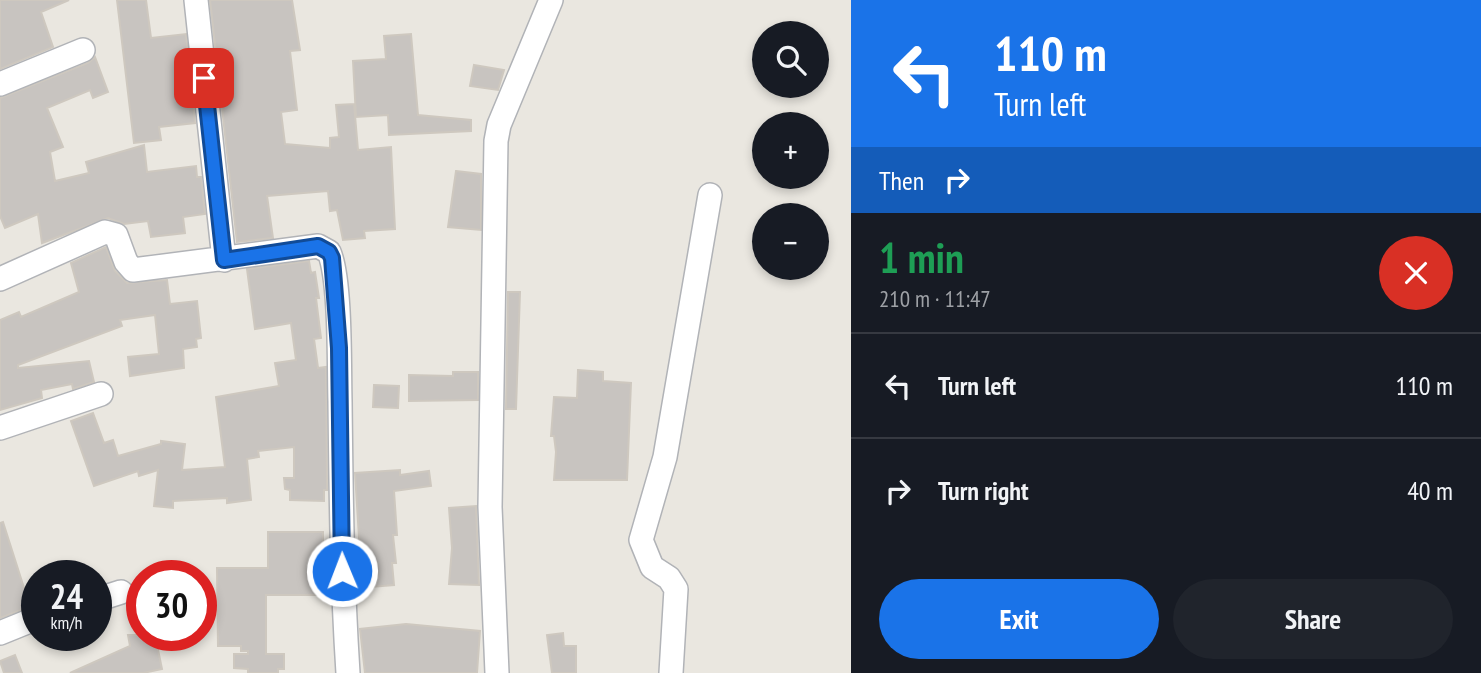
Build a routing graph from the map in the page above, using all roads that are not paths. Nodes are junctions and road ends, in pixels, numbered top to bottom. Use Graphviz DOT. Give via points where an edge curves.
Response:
graph roads {
  1 [pos="196,0"];
  2 [pos="551,0"];
  3 [pos="83,50"];
  4 [pos="0,84"];
  5 [pos="709,195"];
  6 [pos="224,260"];
  7 [pos="0,279"];
  8 [pos="101,394"];
  9 [pos="0,428"];
  10 [pos="121,592"];
  11 [pos="112,595"];
  12 [pos="21,624"];
  13 [pos="0,633"];
  14 [pos="348,673"];
  15 [pos="497,673"];
  16 [pos="671,673"];
  1 -- 6 [label="street"];
  2 -- 15 [label="street" via="496,141 490,507"];
  3 -- 4 [label="street"];
  5 -- 16 [label="street" via="664,457 641,540 652,567 676,589"];
  6 -- 7 [label="street" via="133,270 116,235 105,232"];
  6 -- 14 [label="street" via="318,246 332,258 339,348"];
  8 -- 9 [label="street"];
  10 -- 11 [label="street"];
  12 -- 13 [label="street"];
}
